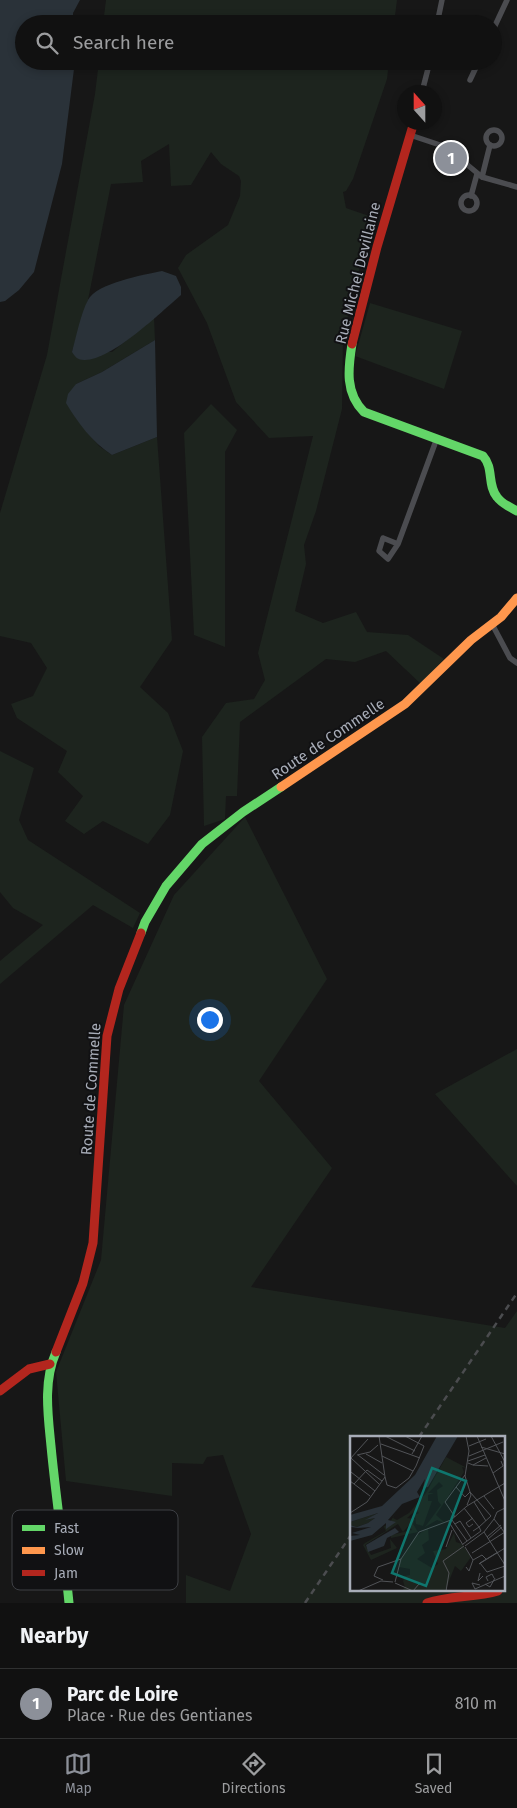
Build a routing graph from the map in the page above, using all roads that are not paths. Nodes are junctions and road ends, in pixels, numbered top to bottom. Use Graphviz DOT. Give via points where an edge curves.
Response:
graph roads {
  1 [pos="442,0"];
  2 [pos="507,0"];
  3 [pos="439,15"];
  4 [pos="500,15"];
  5 [pos="428,70"];
  6 [pos="475,70"];
  7 [pos="470,80"];
  8 [pos="424,85"];
  9 [pos="412,130"];
  10 [pos="410,135"];
  11 [pos="490,145"];
  12 [pos="479,176"];
  13 [pos="517,187"];
  14 [pos="471,196"];
  15 [pos="437,438"];
  16 [pos="517,511"];
  17 [pos="398,544"];
  18 [pos="517,598"];
  19 [pos="492,624"];
  20 [pos="517,663"];
  21 [pos="50,1364"];
  22 [pos="0,1391"];
  23 [pos="58,1510"];
  24 [pos="68,1590"];
  25 [pos="498,1591"];
  26 [pos="69,1603"];
  27 [pos="427,1603"];
  1 -- 3 [label="street"];
  2 -- 4 [label="street"];
  5 -- 8 [label="street"];
  6 -- 7 [label="street"];
  9 -- 10 [label="street, Rue Michel Devillaine"];
  10 -- 12 [label="street" via="446,146"];
  10 -- 15 [label="street, Rue Michel Devillaine" via="354,335 349,379 354,402 364,412"];
  11 -- 12 [label="street"];
  12 -- 13 [label="street"];
  12 -- 14 [label="street"];
  15 -- 16 [label="street, Rue Michel Devillaine" via="486,459 491,468 494,494"];
  15 -- 17 [label="street"];
  18 -- 19 [label="street, Route de Commelle"];
  19 -- 20 [label="street" via="510,658"];
  19 -- 21 [label="street, Route de Commelle" via="405,704 242,812 202,844 170,880 155,904 128,964 113,1008 107,1036 92,1243 83,1282"];
  21 -- 22 [label="street" via="30,1369"];
  21 -- 23 [label="street, Route de Commelle" via="48,1411"];
  24 -- 26 [label="street, Route de Commelle"];
  25 -- 27 [label="street" via="477,1597 439,1598"];
}
